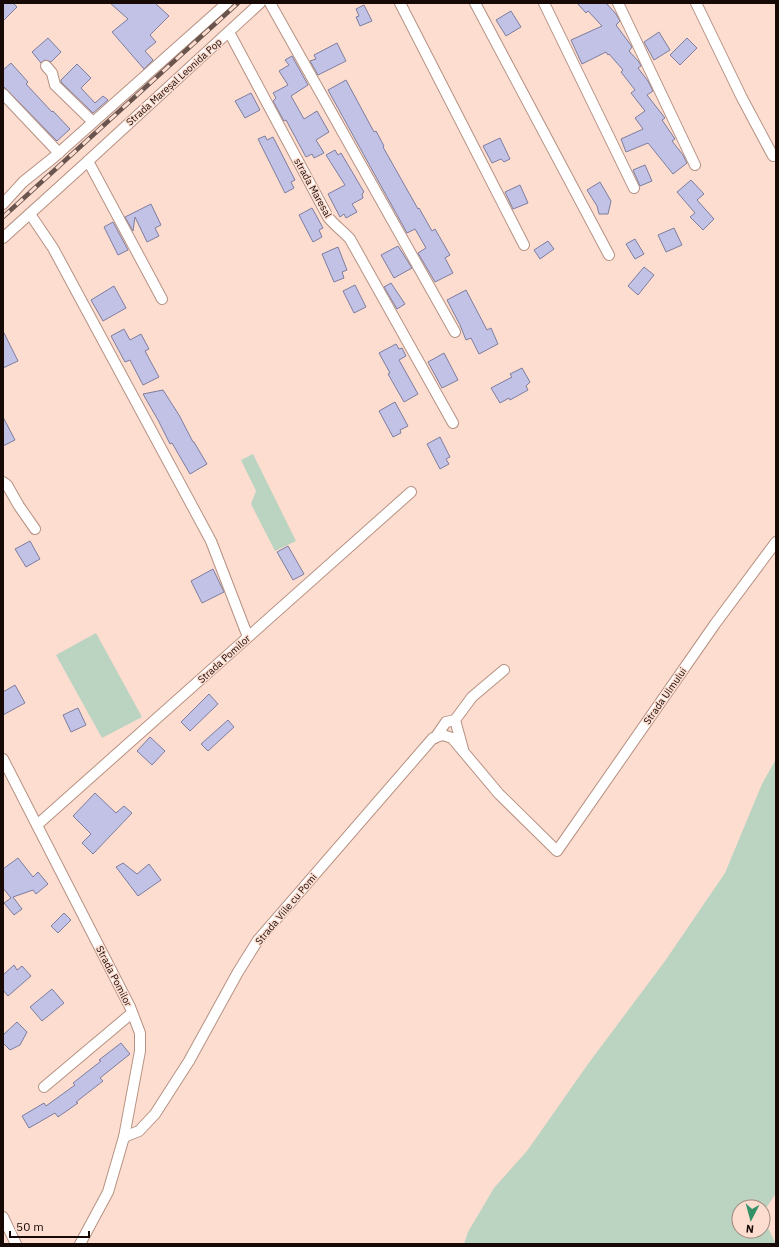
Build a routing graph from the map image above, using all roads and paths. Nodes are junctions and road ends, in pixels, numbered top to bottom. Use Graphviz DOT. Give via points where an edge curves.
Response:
graph roads {
  1 [pos="227,3"];
  2 [pos="260,3"];
  3 [pos="270,3"];
  4 [pos="400,3"];
  5 [pos="475,3"];
  6 [pos="544,3"];
  7 [pos="618,3"];
  8 [pos="696,3"];
  9 [pos="229,32"];
  10 [pos="46,66"];
  11 [pos="3,94"];
  12 [pos="93,122"];
  13 [pos="59,153"];
  14 [pos="773,156"];
  15 [pos="88,161"];
  16 [pos="695,165"];
  17 [pos="634,188"];
  18 [pos="3,204"];
  19 [pos="30,214"];
  20 [pos="3,238"];
  21 [pos="524,245"];
  22 [pos="609,255"];
  23 [pos="162,299"];
  24 [pos="455,332"];
  25 [pos="453,423"];
  26 [pos="3,482"];
  27 [pos="411,492"];
  28 [pos="35,529"];
  29 [pos="776,542"];
  30 [pos="248,637"];
  31 [pos="504,670"];
  32 [pos="455,720"];
  33 [pos="435,738"];
  34 [pos="464,752"];
  35 [pos="3,759"];
  36 [pos="37,825"];
  37 [pos="132,1013"];
  38 [pos="44,1087"];
  39 [pos="124,1137"];
  40 [pos="3,1217"];
  41 [pos="16,1244"];
  42 [pos="80,1244"];
  1 -- 12 [label="street"];
  2 -- 9 [label="street, Strada Mareșal Leonida Pop"];
  3 -- 24 [label="street"];
  4 -- 21 [label="street"];
  5 -- 22 [label="street"];
  6 -- 17 [label="street"];
  7 -- 16 [label="street"];
  8 -- 14 [label="street"];
  9 -- 15 [label="street, Strada Mareșal Leonida Pop"];
  9 -- 25 [label="street, strada Maresal" via="328,217 350,239"];
  10 -- 12 [label="street" via="52,73 55,84"];
  11 -- 13 [label="street"];
  12 -- 13 [label="street"];
  13 -- 18 [label="street" via="23,182"];
  15 -- 19 [label="street, Strada Mareșal Leonida Pop"];
  15 -- 23 [label="street"];
  19 -- 20 [label="street, Strada Mareșal Leonida Pop"];
  19 -- 30 [label="street" via="53,248 211,541"];
  26 -- 28 [label="street"];
  27 -- 30 [label="street, Strada Pomilor"];
  29 -- 34 [label="street, Strada Ulmului" via="711,630 557,851 499,794"];
  30 -- 36 [label="street, Strada Pomilor"];
  31 -- 32 [label="street, Strada Viile cu Pomi" via="472,697"];
  32 -- 33 [label="street, Strada Viile cu Pomi" via="446,722"];
  32 -- 34 [label="street"];
  33 -- 34 [label="street" via="443,735 452,738"];
  33 -- 39 [label="street, Strada Viile cu Pomi" via="258,940 189,1061 155,1114 139,1131"];
  35 -- 36 [label="street, Strada Pomilor"];
  36 -- 37 [label="street, Strada Pomilor"];
  37 -- 38 [label="street"];
  37 -- 39 [label="street, Strada Pomilor" via="140,1033 140,1052"];
  39 -- 42 [label="street" via="108,1192"];
  40 -- 41 [label="street"];
}
